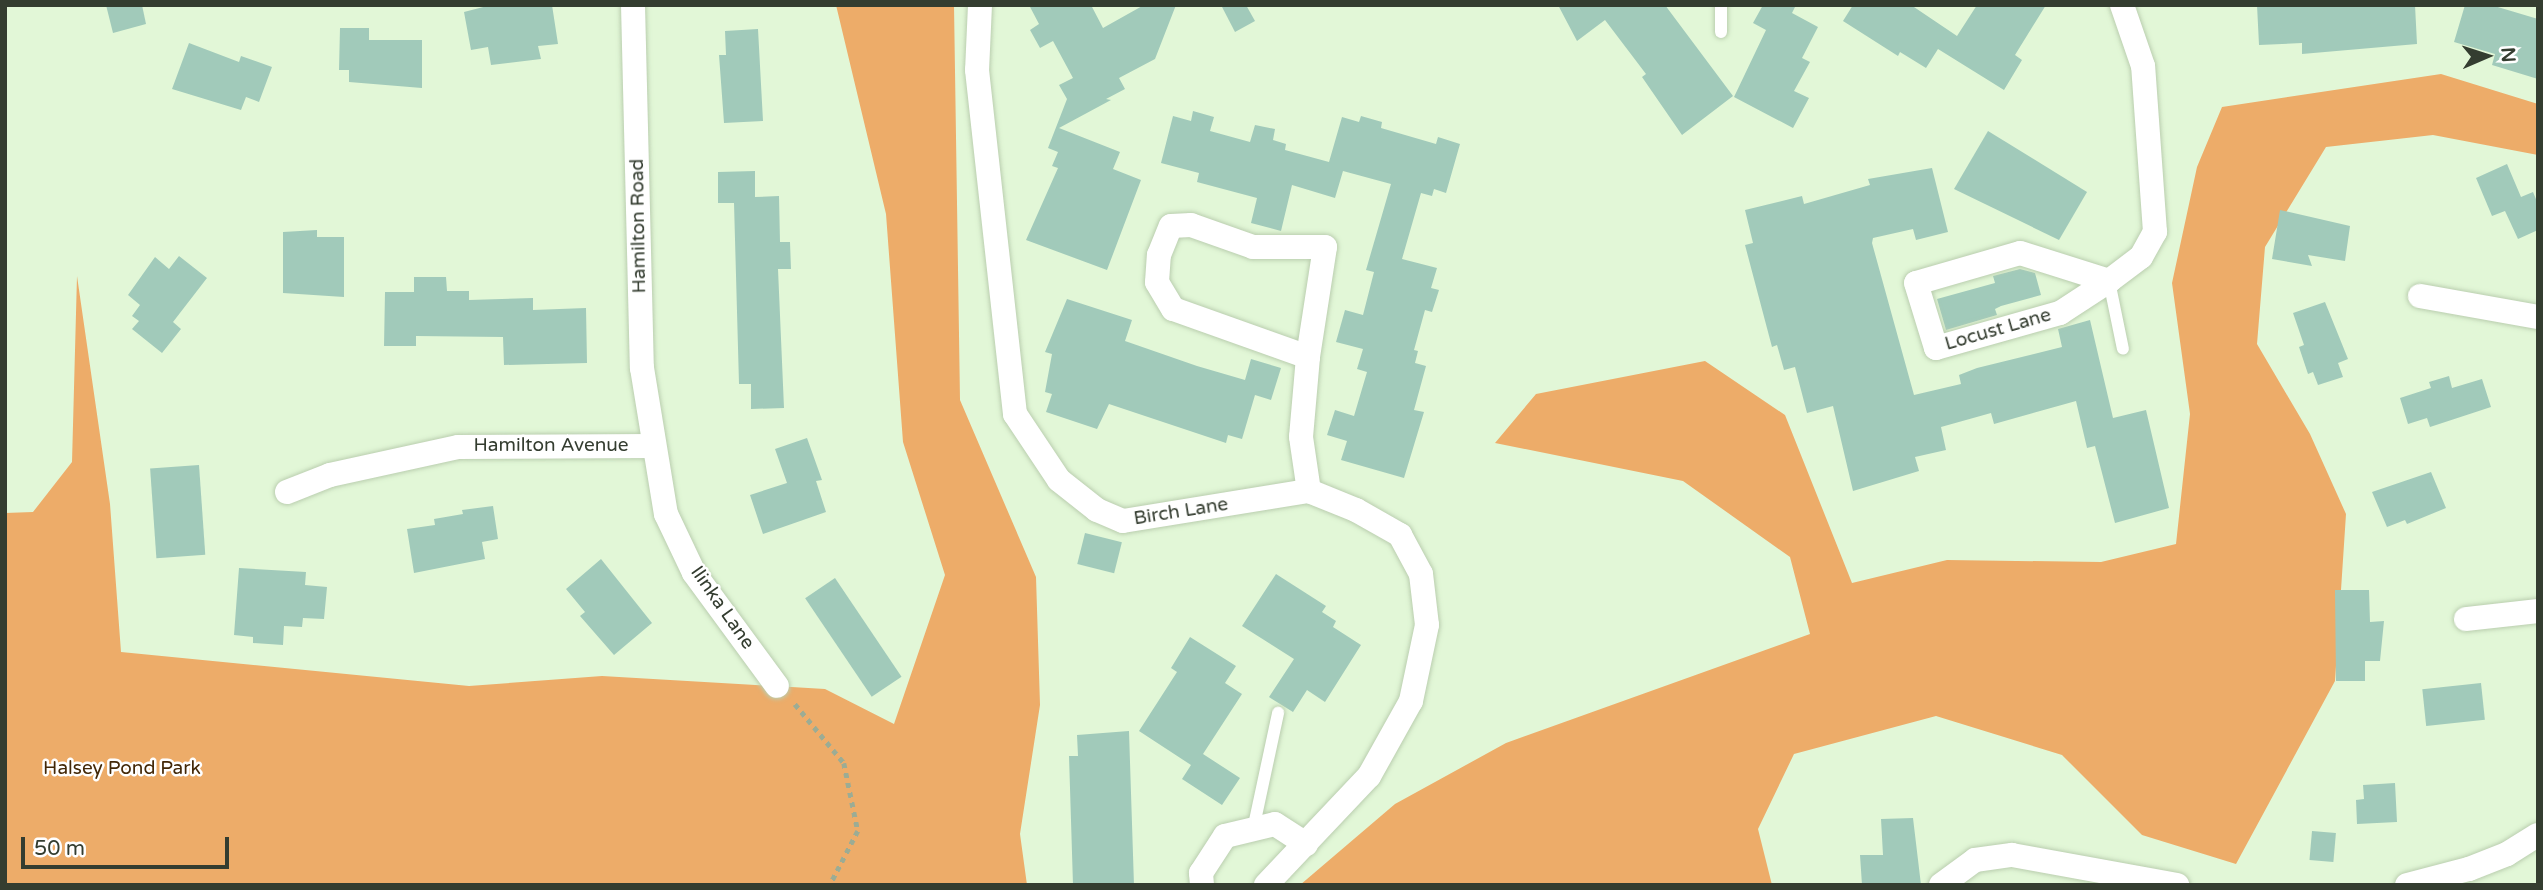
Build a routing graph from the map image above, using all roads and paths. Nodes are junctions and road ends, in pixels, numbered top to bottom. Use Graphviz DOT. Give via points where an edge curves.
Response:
graph roads {
  1 [pos="634,5"];
  2 [pos="979,5"];
  3 [pos="1721,5"];
  4 [pos="2122,5"];
  5 [pos="1721,32"];
  6 [pos="2109,281"];
  7 [pos="2420,296"];
  8 [pos="2538,317"];
  9 [pos="2123,349"];
  10 [pos="1308,357"];
  11 [pos="654,446"];
  12 [pos="1309,491"];
  13 [pos="287,492"];
  14 [pos="2538,611"];
  15 [pos="2466,620"];
  16 [pos="777,686"];
  17 [pos="1278,713"];
  18 [pos="1253,830"];
  19 [pos="2538,835"];
  20 [pos="1306,844"];
  21 [pos="830,885"];
  22 [pos="1202,885"];
  23 [pos="1266,885"];
  24 [pos="1941,885"];
  25 [pos="2177,885"];
  26 [pos="2407,885"];
  1 -- 11 [label="street, Hamilton Road" via="642,368"];
  2 -- 12 [label="street, Birch Lane" via="977,70 1016,414 1059,480 1097,510 1123,521"];
  3 -- 5 [label="lane"];
  4 -- 6 [label="street, Locust Lane" via="2143,66 2155,232 2141,257"];
  6 -- 6 [label="street, Locust Lane" via="2060,313 1936,348 1916,283 2020,253"];
  6 -- 9 [label="lane"];
  7 -- 8 [label="street"];
  10 -- 10 [label="street" via="1325,247 1253,247 1191,225 1171,226 1159,255 1157,282 1173,309"];
  10 -- 12 [label="street" via="1301,437"];
  11 -- 13 [label="street, Hamilton Avenue" via="458,447 330,475"];
  11 -- 16 [label="street, Ilinka Lane" via="666,514 694,573"];
  12 -- 20 [label="street" via="1400,535 1421,574 1427,625 1411,701 1369,776"];
  14 -- 15 [label="street"];
  16 -- 21 [label="path" via="824,734 844,763 858,831"];
  17 -- 18 [label="lane"];
  18 -- 20 [label="street" via="1275,824"];
  18 -- 22 [label="street" via="1224,836 1201,873"];
  19 -- 26 [label="street" via="2469,869"];
  20 -- 23 [label="street"];
  24 -- 25 [label="street" via="1950,874 1975,860 2012,855"];
}
